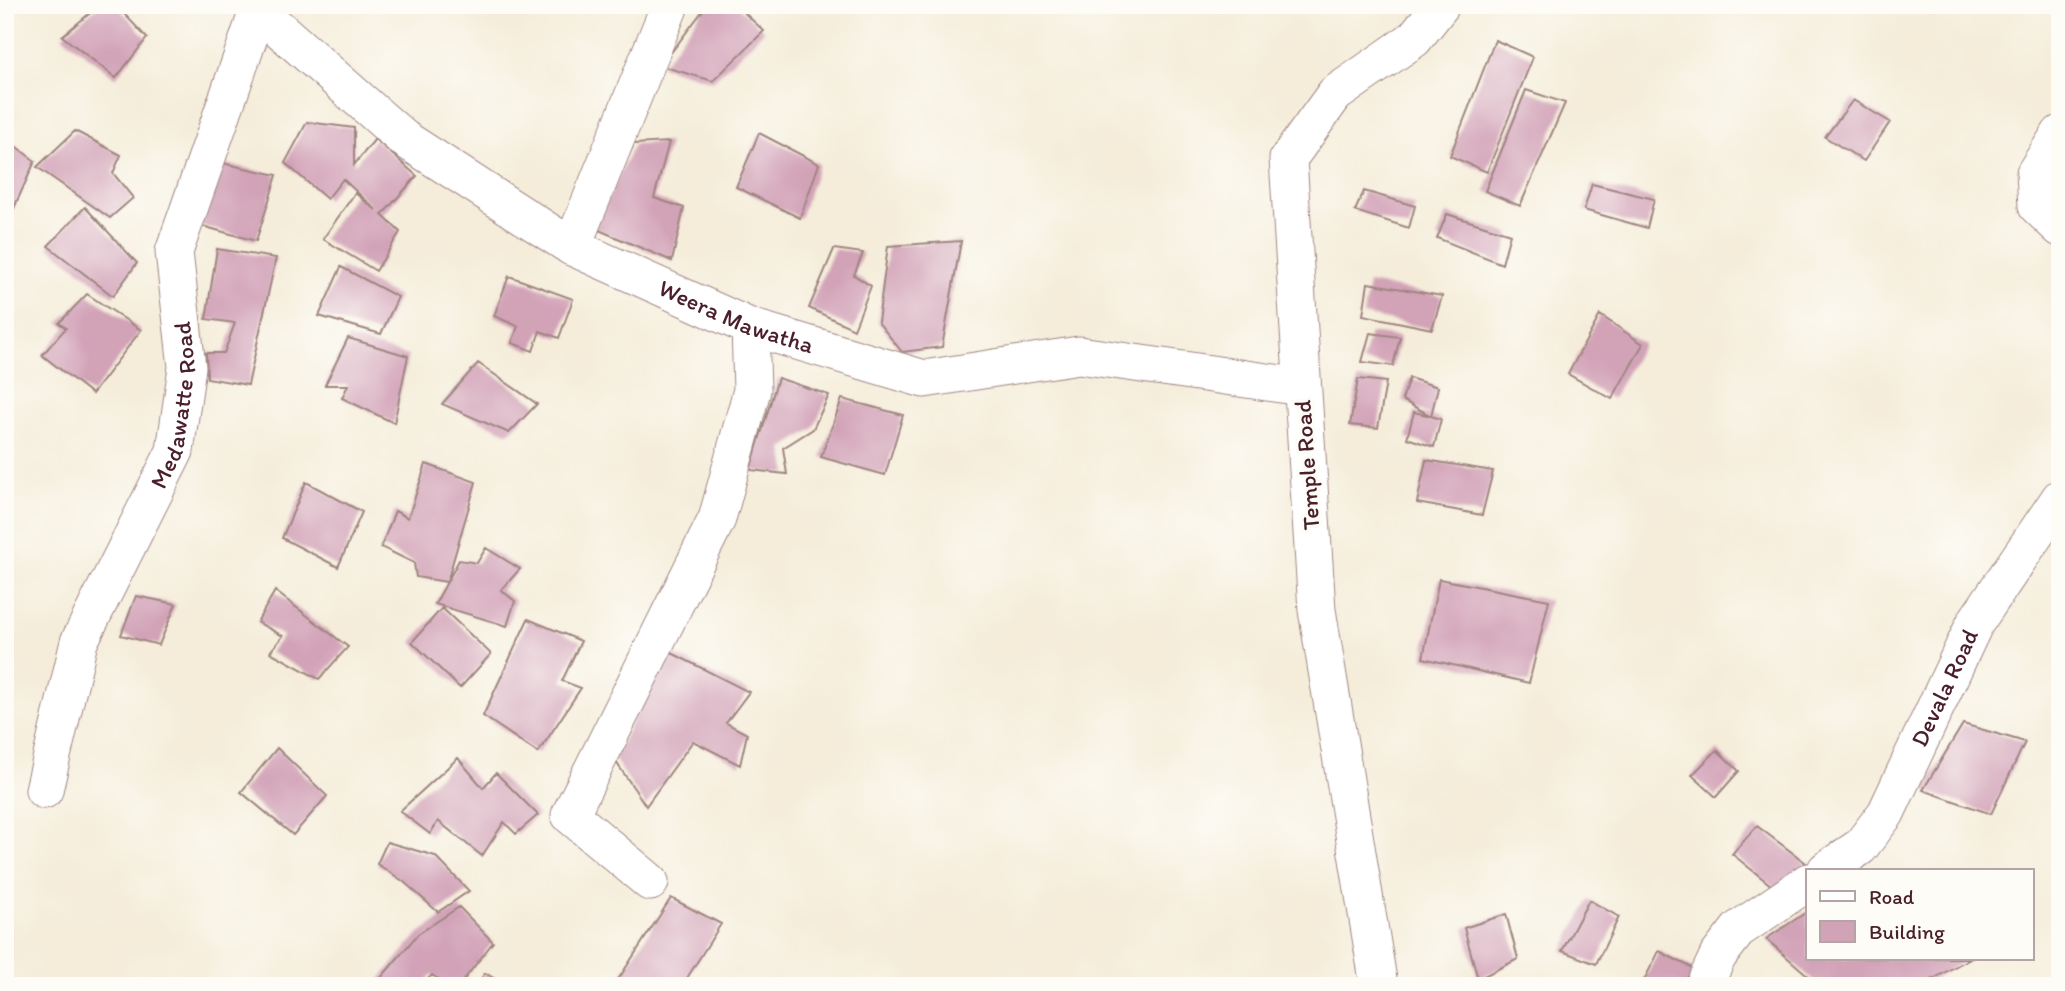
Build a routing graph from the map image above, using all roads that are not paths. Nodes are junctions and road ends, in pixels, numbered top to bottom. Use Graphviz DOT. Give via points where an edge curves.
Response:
graph roads {
  1 [pos="670,5"];
  2 [pos="1441,5"];
  3 [pos="255,8"];
  4 [pos="2060,134"];
  5 [pos="2060,228"];
  6 [pos="572,247"];
  7 [pos="750,327"];
  8 [pos="1302,387"];
  9 [pos="2060,498"];
  10 [pos="44,790"];
  11 [pos="1827,869"];
  12 [pos="650,882"];
  13 [pos="1806,884"];
  14 [pos="1379,986"];
  15 [pos="1704,986"];
  1 -- 6 [label="street"];
  2 -- 8 [label="street, Temple Road" via="1415,39 1335,94 1288,159"];
  3 -- 6 [label="street, Weera Mawatha" via="403,138"];
  3 -- 10 [label="street, Medawatte Road" via="174,252 187,367 175,452 79,642"];
  4 -- 5 [label="street" via="2035,173 2036,206"];
  6 -- 7 [label="street, Weera Mawatha"];
  7 -- 8 [label="street, Weera Mawatha" via="923,379 1079,355"];
  7 -- 12 [label="street" via="752,390 717,519 570,815"];
  8 -- 14 [label="street, Temple Road" via="1317,610"];
  9 -- 11 [label="street, Devala Road" via="1975,623 1886,813 1860,847"];
  13 -- 15 [label="street" via="1739,929 1718,956"];
}
